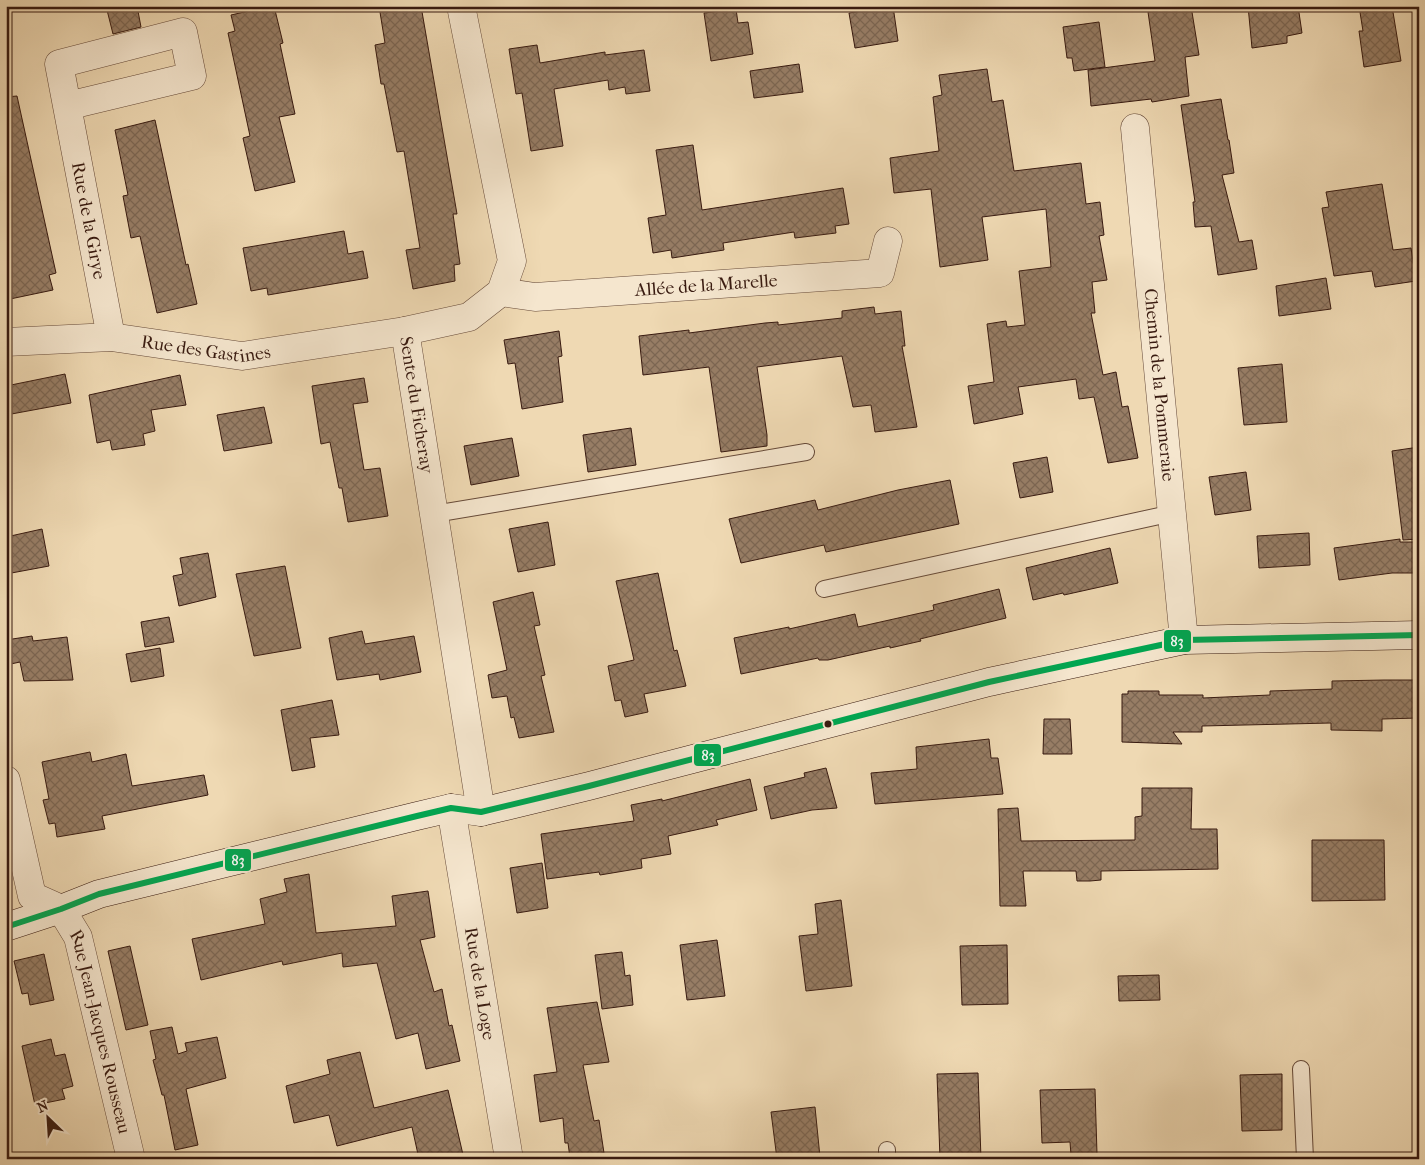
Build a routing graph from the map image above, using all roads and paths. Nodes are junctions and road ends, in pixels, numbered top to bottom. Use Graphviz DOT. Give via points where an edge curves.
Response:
graph roads {
  1 [pos="461,6"];
  2 [pos="67,106"];
  3 [pos="1135,128"];
  4 [pos="888,241"];
  5 [pos="501,292"];
  6 [pos="405,331"];
  7 [pos="111,337"];
  8 [pos="6,342"];
  9 [pos="806,452"];
  10 [pos="1173,513"];
  11 [pos="434,514"];
  12 [pos="824,588"];
  13 [pos="1419,635"];
  14 [pos="1184,640"];
  15 [pos="6,780"];
  16 [pos="451,808"];
  17 [pos="481,812"];
  18 [pos="60,909"];
  19 [pos="6,927"];
  20 [pos="1301,1069"];
  21 [pos="131,1159"];
  22 [pos="509,1159"];
  23 [pos="1305,1159"];
  1 -- 5 [label="street" via="512,261"];
  2 -- 7 [label="street, Rue de la Girye"];
  3 -- 10 [label="street, Chemin de la Pommeraie"];
  4 -- 5 [label="street, Allée de la Marelle" via="880,273 535,297"];
  5 -- 6 [label="street, Sente du Ficheray" via="469,317"];
  6 -- 7 [label="street, Rue des Gastines" via="242,356"];
  6 -- 11 [label="street, Sente du Ficheray"];
  7 -- 8 [label="street, Rue des Gastines"];
  9 -- 11 [label="lane"];
  10 -- 12 [label="lane"];
  10 -- 14 [label="street, Chemin de la Pommeraie"];
  11 -- 17 [label="street, Sente du Ficheray"];
  13 -- 14 [label="street"];
  14 -- 17 [label="street" via="989,682"];
  15 -- 18 [label="street" via="32,896"];
  16 -- 17 [label="street"];
  16 -- 18 [label="street" via="99,894"];
  16 -- 22 [label="street, Rue de la Loge"];
  18 -- 19 [label="street"];
  18 -- 21 [label="street, Rue Jean-Jacques Rousseau" via="78,937"];
  20 -- 23 [label="lane"];
}
